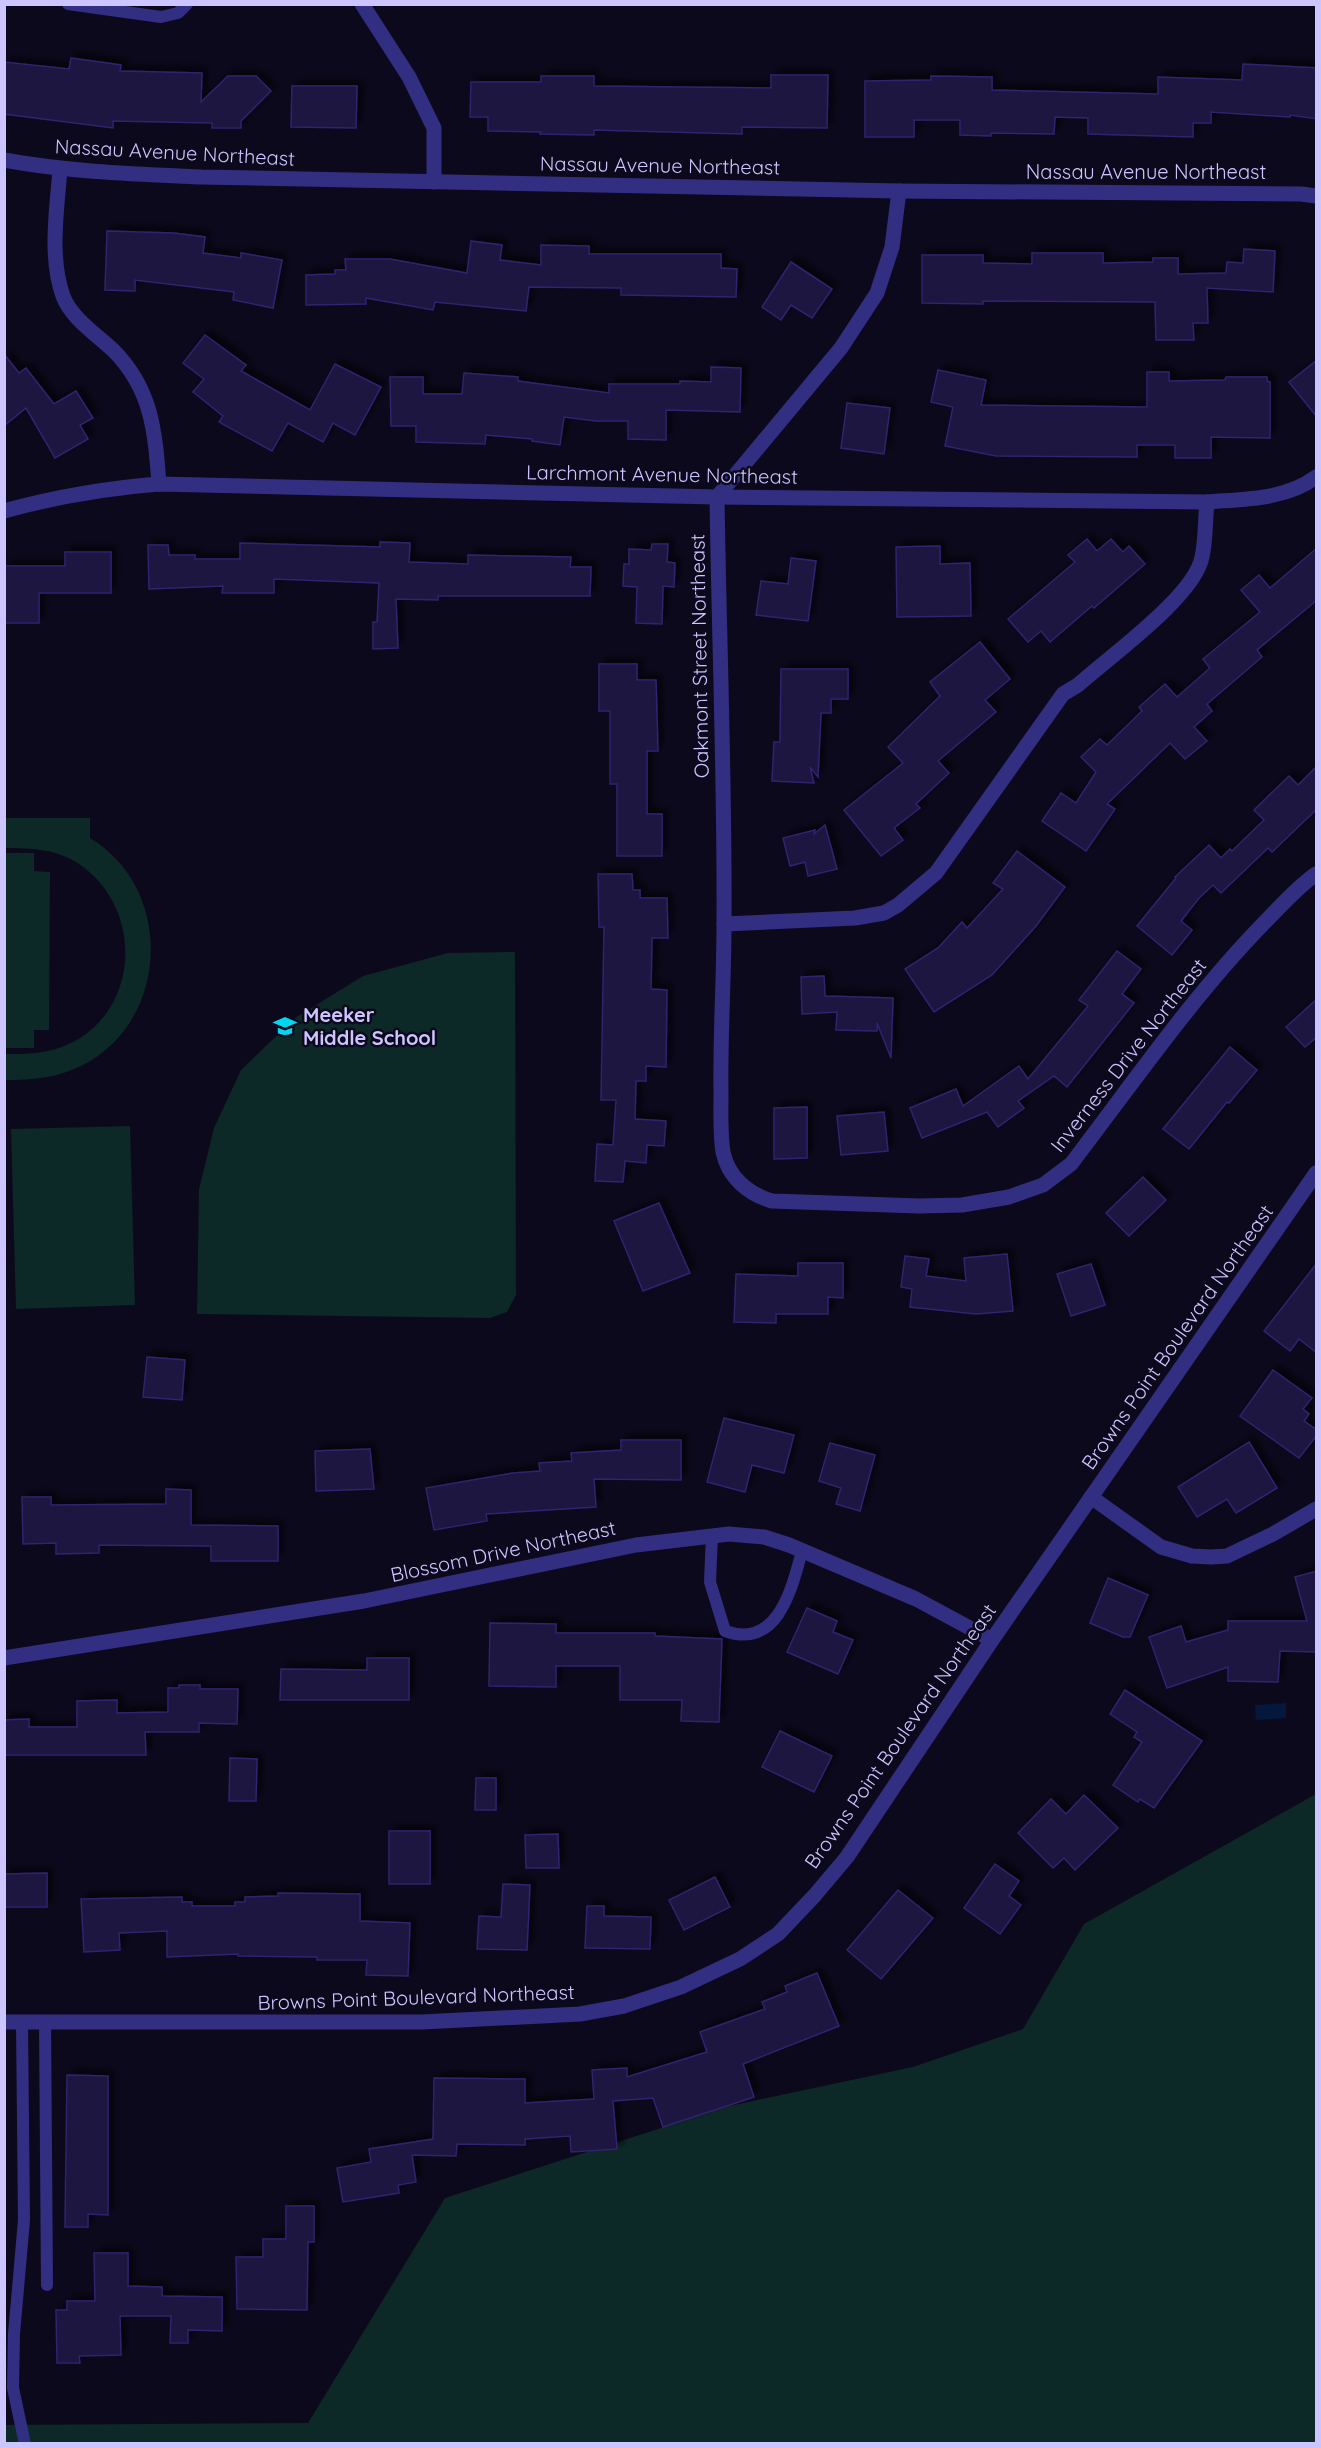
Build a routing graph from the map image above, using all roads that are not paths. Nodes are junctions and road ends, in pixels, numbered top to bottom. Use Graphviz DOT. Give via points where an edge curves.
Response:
graph roads {
  1 [pos="68,4"];
  2 [pos="187,4"];
  3 [pos="362,4"];
  4 [pos="4,160"];
  5 [pos="60,169"];
  6 [pos="434,182"];
  7 [pos="899,191"];
  8 [pos="1317,195"];
  9 [pos="1317,477"];
  10 [pos="159,484"];
  11 [pos="717,496"];
  12 [pos="1207,502"];
  13 [pos="4,511"];
  14 [pos="1317,874"];
  15 [pos="724,924"];
  16 [pos="1317,1173"];
  17 [pos="734,1176"];
  18 [pos="1091,1497"];
  19 [pos="1317,1509"];
  20 [pos="712,1535"];
  21 [pos="802,1551"];
  22 [pos="992,1640"];
  23 [pos="4,1658"];
  24 [pos="4,2022"];
  25 [pos="22,2022"];
  26 [pos="45,2022"];
  27 [pos="47,2285"];
  28 [pos="25,2444"];
  1 -- 2 [label="lane" via="161,17 178,13"];
  3 -- 6 [label="street" via="409,77 434,128"];
  4 -- 5 [label="street, Nassau Avenue Northeast"];
  5 -- 6 [label="street, Nassau Avenue Northeast" via="201,177"];
  5 -- 10 [label="street" via="56,222 59,281 64,298 138,379 156,434"];
  6 -- 7 [label="street, Nassau Avenue Northeast"];
  7 -- 8 [label="street, Nassau Avenue Northeast"];
  7 -- 11 [label="street" via="892,247 877,293 842,348"];
  9 -- 12 [label="street, Larchmont Avenue Northeast" via="1262,498"];
  10 -- 11 [label="street, Larchmont Avenue Northeast"];
  10 -- 13 [label="street, Larchmont Avenue Northeast" via="75,494"];
  11 -- 12 [label="street, Larchmont Avenue Northeast"];
  11 -- 15 [label="street, Oakmont Street Northeast"];
  12 -- 15 [label="street" via="1202,558 1186,587 1165,611 1063,694 936,873 917,890 884,913"];
  14 -- 17 [label="street, Inverness Drive Northeast" via="1245,943 1071,1164 1043,1185 1009,1197 962,1205 852,1204 772,1201 746,1189"];
  15 -- 17 [label="street, Oakmont Street Northeast" via="722,1134 724,1153"];
  16 -- 18 [label="street, Browns Point Boulevard Northeast"];
  18 -- 19 [label="street" via="1161,1547 1192,1556 1227,1556"];
  18 -- 22 [label="street, Browns Point Boulevard Northeast"];
  20 -- 21 [label="street, Blossom Drive Northeast" via="764,1537"];
  20 -- 21 [label="lane" via="710,1582 715,1603 725,1631 736,1635 756,1633 777,1618"];
  20 -- 23 [label="street, Blossom Drive Northeast" via="636,1545 364,1601"];
  21 -- 22 [label="street, Blossom Drive Northeast" via="916,1599"];
  22 -- 26 [label="street, Browns Point Boulevard Northeast" via="847,1857 815,1895 778,1934 740,1959 681,1987 624,2006 580,2014 487,2020"];
  24 -- 25 [label="street, Browns Point Boulevard Northeast"];
  25 -- 26 [label="street, Browns Point Boulevard Northeast"];
  25 -- 28 [label="lane" via="24,2220 13,2388"];
  26 -- 27 [label="lane"];
}
